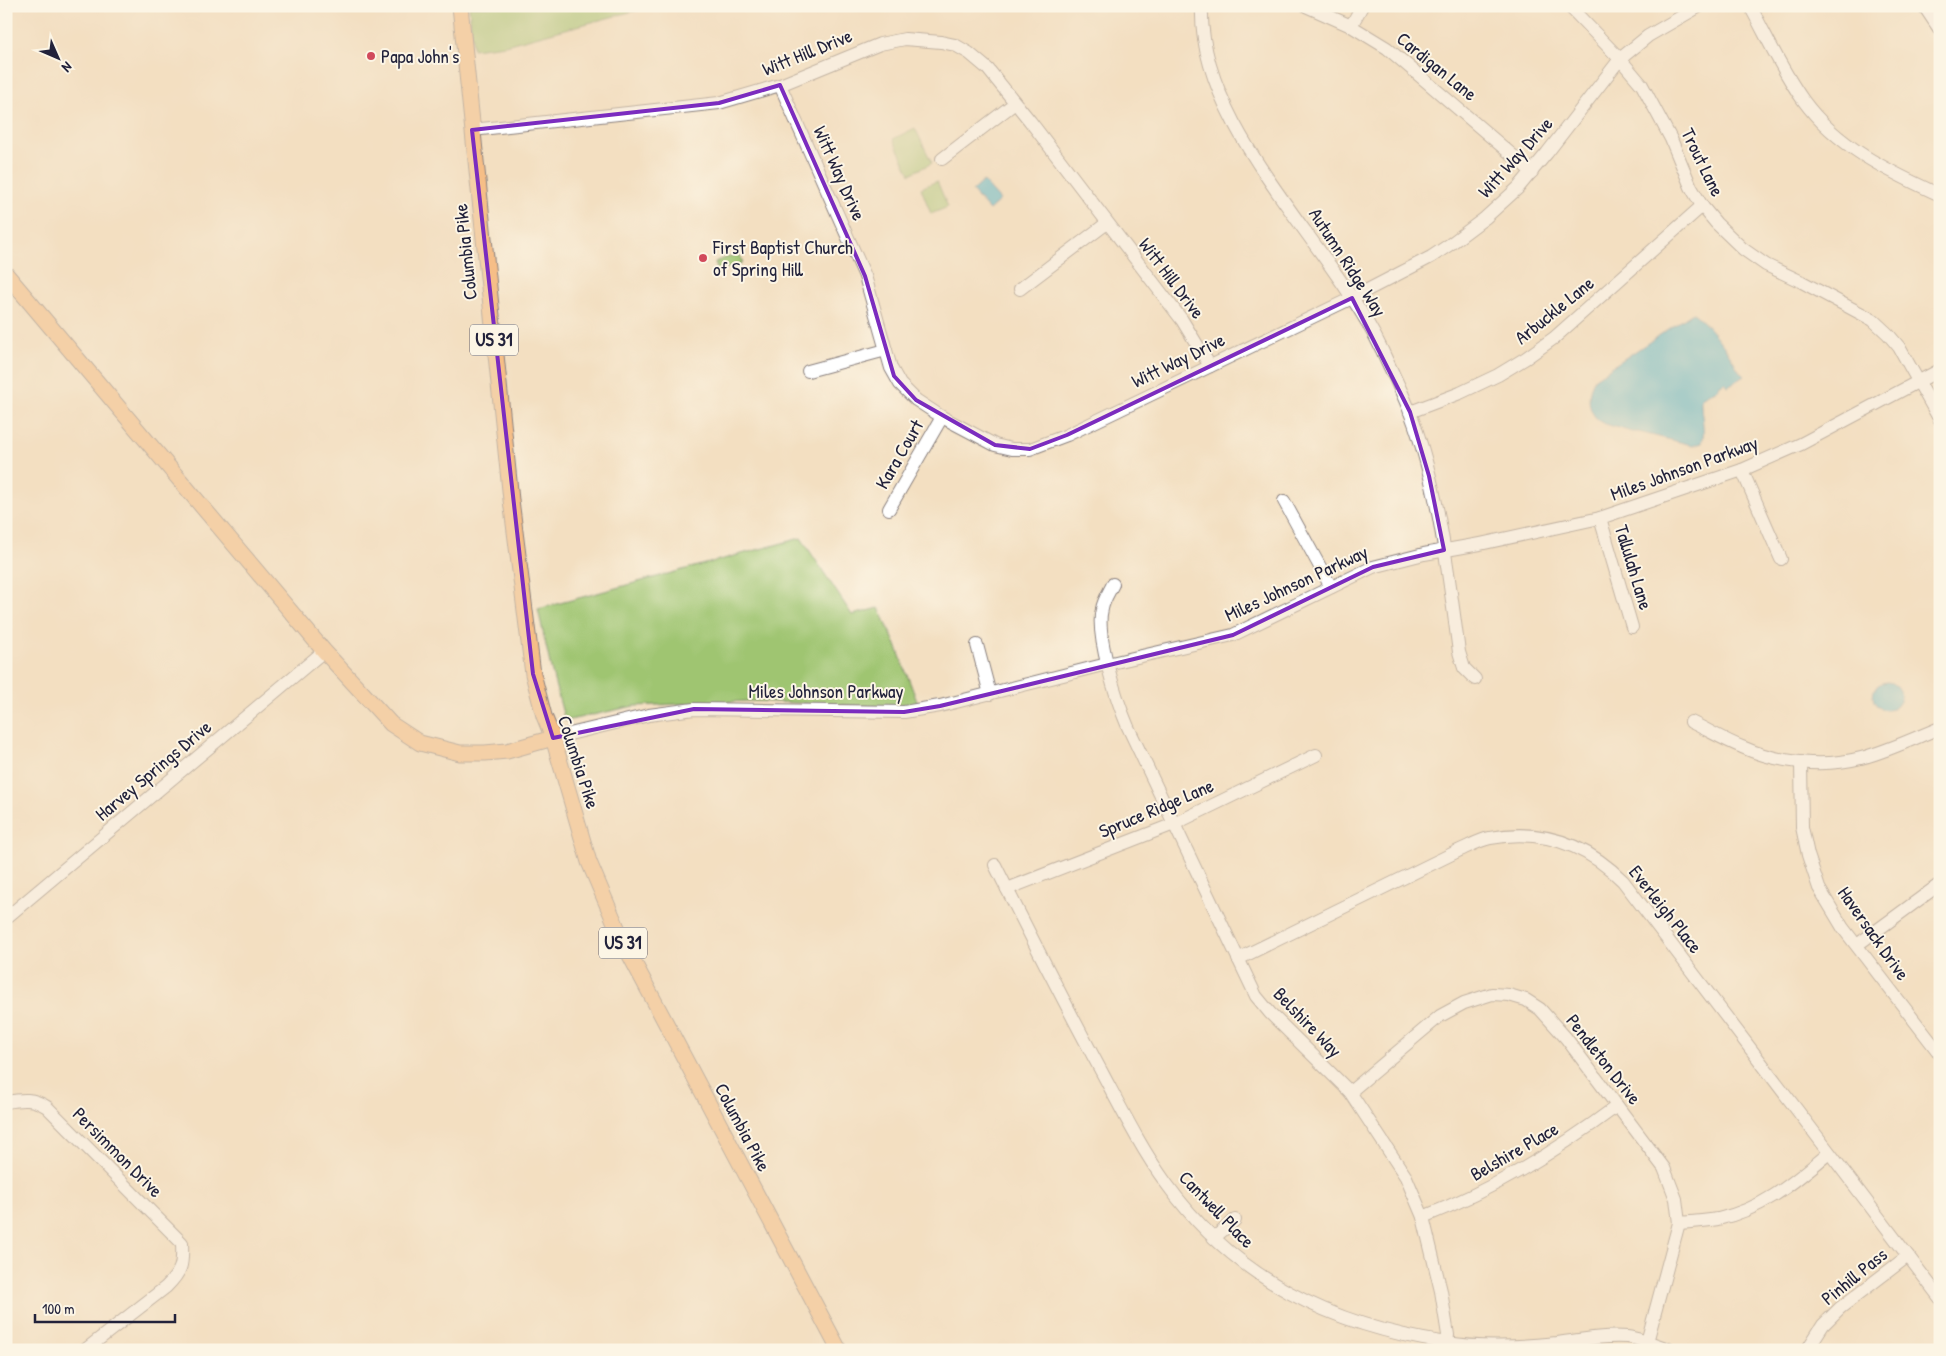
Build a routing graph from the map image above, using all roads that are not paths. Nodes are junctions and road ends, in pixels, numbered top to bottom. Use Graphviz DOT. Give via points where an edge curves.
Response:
graph roads {
  1 [pos="460,6"];
  2 [pos="1202,6"];
  3 [pos="1306,6"];
  4 [pos="1362,6"];
  5 [pos="1569,6"];
  6 [pos="1700,6"];
  7 [pos="1750,6"];
  8 [pos="1924,6"];
  9 [pos="1351,26"];
  10 [pos="1940,30"];
  11 [pos="1620,59"];
  12 [pos="780,85"];
  13 [pos="1015,103"];
  14 [pos="472,130"];
  15 [pos="942,159"];
  16 [pos="1532,172"];
  17 [pos="1940,195"];
  18 [pos="1702,206"];
  19 [pos="1107,223"];
  20 [pos="6,274"];
  21 [pos="1020,289"];
  22 [pos="1352,298"];
  23 [pos="886,350"];
  24 [pos="1210,366"];
  25 [pos="1940,370"];
  26 [pos="808,371"];
  27 [pos="1919,381"];
  28 [pos="1410,412"];
  29 [pos="942,417"];
  30 [pos="1940,420"];
  31 [pos="1742,470"];
  32 [pos="1284,501"];
  33 [pos="889,509"];
  34 [pos="1600,518"];
  35 [pos="1444,550"];
  36 [pos="1781,559"];
  37 [pos="1113,584"];
  38 [pos="1332,587"];
  39 [pos="1632,627"];
  40 [pos="977,645"];
  41 [pos="324,651"];
  42 [pos="1107,664"];
  43 [pos="1475,679"];
  44 [pos="990,694"];
  45 [pos="1691,722"];
  46 [pos="1940,728"];
  47 [pos="553,738"];
  48 [pos="1316,755"];
  49 [pos="1801,762"];
  50 [pos="1174,824"];
  51 [pos="995,865"];
  52 [pos="1940,884"];
  53 [pos="1007,889"];
  54 [pos="6,918"];
  55 [pos="1857,945"];
  56 [pos="1238,959"];
  57 [pos="1940,1054"];
  58 [pos="1350,1092"];
  59 [pos="6,1102"];
  60 [pos="1617,1106"];
  61 [pos="1829,1153"];
  62 [pos="1423,1217"];
  63 [pos="1235,1220"];
  64 [pos="1679,1223"];
  65 [pos="1214,1238"];
  66 [pos="1908,1256"];
  67 [pos="1940,1298"];
  68 [pos="1648,1342"];
  69 [pos="1446,1346"];
  70 [pos="85,1350"];
  71 [pos="839,1350"];
  72 [pos="1671,1350"];
  73 [pos="1806,1350"];
  1 -- 14 [label="main road, US 31"];
  2 -- 22 [label="street, Autumn Ridge Way" via="1202,30 1212,75 1240,135"];
  3 -- 9 [label="street, Cardigan Lane"];
  4 -- 9 [label="street"];
  5 -- 11 [label="street, Trout Lane"];
  6 -- 11 [label="street, Witt Way Drive" via="1655,32"];
  7 -- 17 [label="street" via="1796,89 1830,130 1872,162"];
  8 -- 10 [label="street"];
  9 -- 16 [label="street, Cardigan Lane" via="1400,58"];
  11 -- 16 [label="street, Witt Way Drive"];
  11 -- 18 [label="street, Trout Lane" via="1649,96"];
  12 -- 13 [label="street, Witt Hill Drive" via="880,44 904,39 955,45 988,69"];
  12 -- 14 [label="street, Witt Hill Drive" via="719,103"];
  12 -- 23 [label="street, Witt Way Drive" via="865,276"];
  13 -- 15 [label="street"];
  13 -- 19 [label="street, Witt Hill Drive"];
  14 -- 47 [label="main road, Columbia Pike / US 31" via="533,674"];
  16 -- 22 [label="street, Witt Way Drive" via="1485,218 1449,245"];
  18 -- 27 [label="street, Trout Lane" via="1730,238 1766,266 1873,320 1894,341"];
  18 -- 28 [label="street, Arbuckle Lane" via="1533,353 1460,393"];
  19 -- 21 [label="street"];
  19 -- 24 [label="street, Witt Hill Drive" via="1182,320"];
  20 -- 41 [label="main road"];
  22 -- 24 [label="street, Witt Way Drive"];
  22 -- 28 [label="street, Autumn Ridge Way" via="1380,347"];
  23 -- 26 [label="street"];
  23 -- 29 [label="street, Witt Way Drive" via="894,376 900,384 916,400"];
  24 -- 29 [label="street, Witt Way Drive" via="1067,435 1030,449 995,445"];
  25 -- 27 [label="street, Miles Johnson Parkway"];
  27 -- 30 [label="street, Trout Lane"];
  27 -- 31 [label="street, Miles Johnson Parkway" via="1801,444"];
  28 -- 35 [label="street, Autumn Ridge Way" via="1430,476"];
  29 -- 33 [label="street, Kara Court"];
  31 -- 34 [label="street, Miles Johnson Parkway"];
  31 -- 36 [label="street"];
  32 -- 38 [label="street"];
  34 -- 35 [label="street, Miles Johnson Parkway"];
  34 -- 39 [label="street, Tallulah Lane"];
  35 -- 38 [label="street, Miles Johnson Parkway" via="1386,563"];
  35 -- 43 [label="street, Autumn Ridge Way" via="1459,652 1464,668"];
  37 -- 42 [label="street, Belshire Way" via="1101,610"];
  38 -- 42 [label="street, Miles Johnson Parkway" via="1233,636"];
  40 -- 44 [label="street"];
  41 -- 47 [label="main road" via="391,724 420,743 460,752 485,753 507,751"];
  41 -- 54 [label="street, Harvey Springs Drive"];
  42 -- 44 [label="street, Miles Johnson Parkway"];
  42 -- 50 [label="street, Belshire Way" via="1119,706"];
  44 -- 47 [label="street, Miles Johnson Parkway" via="904,712 694,709 650,715"];
  45 -- 49 [label="street" via="1742,748"];
  46 -- 49 [label="street" via="1859,759"];
  47 -- 71 [label="main road, Columbia Pike / US 31" via="589,862 624,944"];
  48 -- 50 [label="street, Spruce Ridge Lane"];
  49 -- 55 [label="street, Haversack Drive" via="1802,827 1812,870 1831,909"];
  50 -- 53 [label="street, Spruce Ridge Lane"];
  50 -- 56 [label="street, Belshire Way"];
  51 -- 53 [label="street, Cantwell Place"];
  52 -- 55 [label="street"];
  53 -- 65 [label="street, Cantwell Place" via="1052,981 1144,1148 1188,1212"];
  55 -- 57 [label="street, Haversack Drive"];
  56 -- 58 [label="street, Belshire Way" via="1256,996 1270,1013"];
  56 -- 61 [label="street, Everleigh Place" via="1489,838 1520,835 1556,838 1594,856 1623,881"];
  58 -- 60 [label="street, Pendleton Drive" via="1440,1016 1464,1003 1492,994 1509,995 1540,1008"];
  58 -- 62 [label="street, Belshire Way" via="1406,1177"];
  59 -- 70 [label="street, Persimmon Drive" via="25,1099 47,1107 182,1243 183,1259 178,1275"];
  60 -- 62 [label="street, Belshire Place" via="1540,1160"];
  60 -- 64 [label="street, Pendleton Drive" via="1664,1168 1676,1199"];
  61 -- 64 [label="street" via="1779,1194 1753,1208 1718,1219"];
  61 -- 66 [label="street, Everleigh Place"];
  62 -- 69 [label="street, Belshire Way" via="1441,1291 1448,1335"];
  63 -- 65 [label="street"];
  64 -- 68 [label="street, Pendleton Drive"];
  65 -- 69 [label="street, Cantwell Place" via="1256,1274 1297,1297 1334,1314"];
  66 -- 67 [label="street, Everleigh Place"];
  66 -- 73 [label="street, Pinhill Pass" via="1840,1308 1823,1325"];
  68 -- 69 [label="street, Cantwell Place" via="1626,1337 1518,1347"];
  68 -- 72 [label="street, Cantwell Place"];
}
